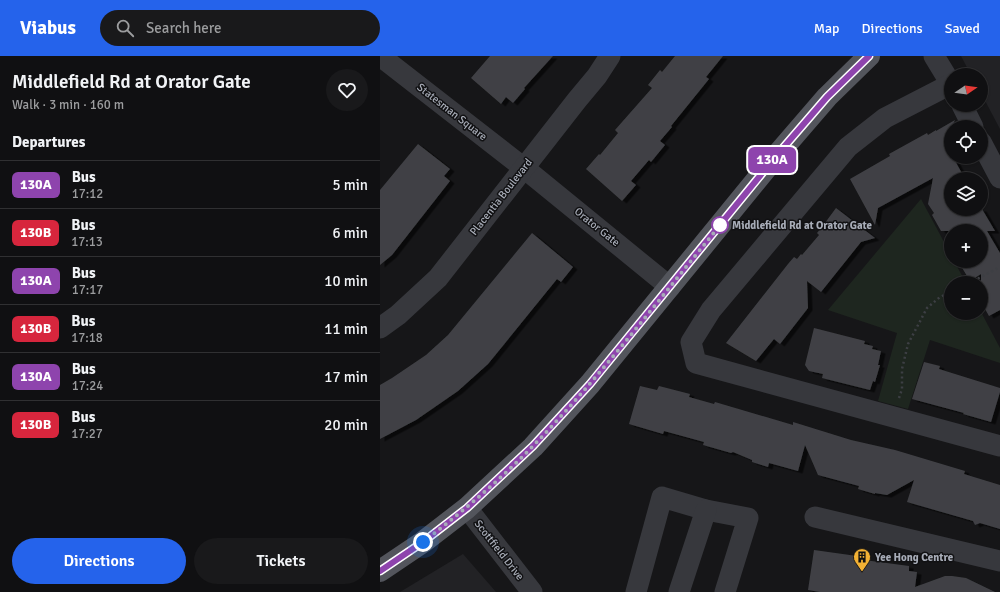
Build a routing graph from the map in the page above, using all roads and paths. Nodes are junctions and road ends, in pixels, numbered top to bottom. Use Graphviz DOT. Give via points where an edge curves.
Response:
graph roads {
  1 [pos="380,56"];
  2 [pos="610,56"];
  3 [pos="869,56"];
  4 [pos="934,56"];
  5 [pos="944,72"];
  6 [pos="944,88"];
  7 [pos="988,155"];
  8 [pos="524,168"];
  9 [pos="1000,178"];
  10 [pos="1000,267"];
  11 [pos="983,276"];
  12 [pos="670,287"];
  13 [pos="944,295"];
  14 [pos="380,328"];
  15 [pos="892,417"];
  16 [pos="1000,446"];
  17 [pos="467,508"];
  18 [pos="706,510"];
  19 [pos="815,517"];
  20 [pos="1000,561"];
  21 [pos="380,571"];
  22 [pos="532,592"];
  23 [pos="636,592"];
  24 [pos="679,592"];
  25 [pos="725,592"];
  1 -- 8 [label="street, Statesman Square"];
  2 -- 8 [label="street, Placentia Boulevard"];
  3 -- 12 [label="main road" via="827,97 792,137"];
  4 -- 5 [label="street"];
  6 -- 15 [label="street" via="885,118 848,147 712,310 691,342 696,363"];
  7 -- 9 [label="street"];
  8 -- 12 [label="street, Orator Gate"];
  8 -- 14 [label="street, Placentia Boulevard" via="438,278"];
  10 -- 11 [label="path"];
  12 -- 17 [label="main road" via="580,395 533,446"];
  13 -- 15 [label="path" via="927,308 908,344 902,369 902,389"];
  15 -- 16 [label="street"];
  17 -- 21 [label="main road"];
  17 -- 22 [label="street, Scottfield Drive"];
  18 -- 23 [label="street" via="662,497"];
  18 -- 24 [label="street"];
  18 -- 25 [label="street" via="748,518"];
  19 -- 20 [label="street"];
}
